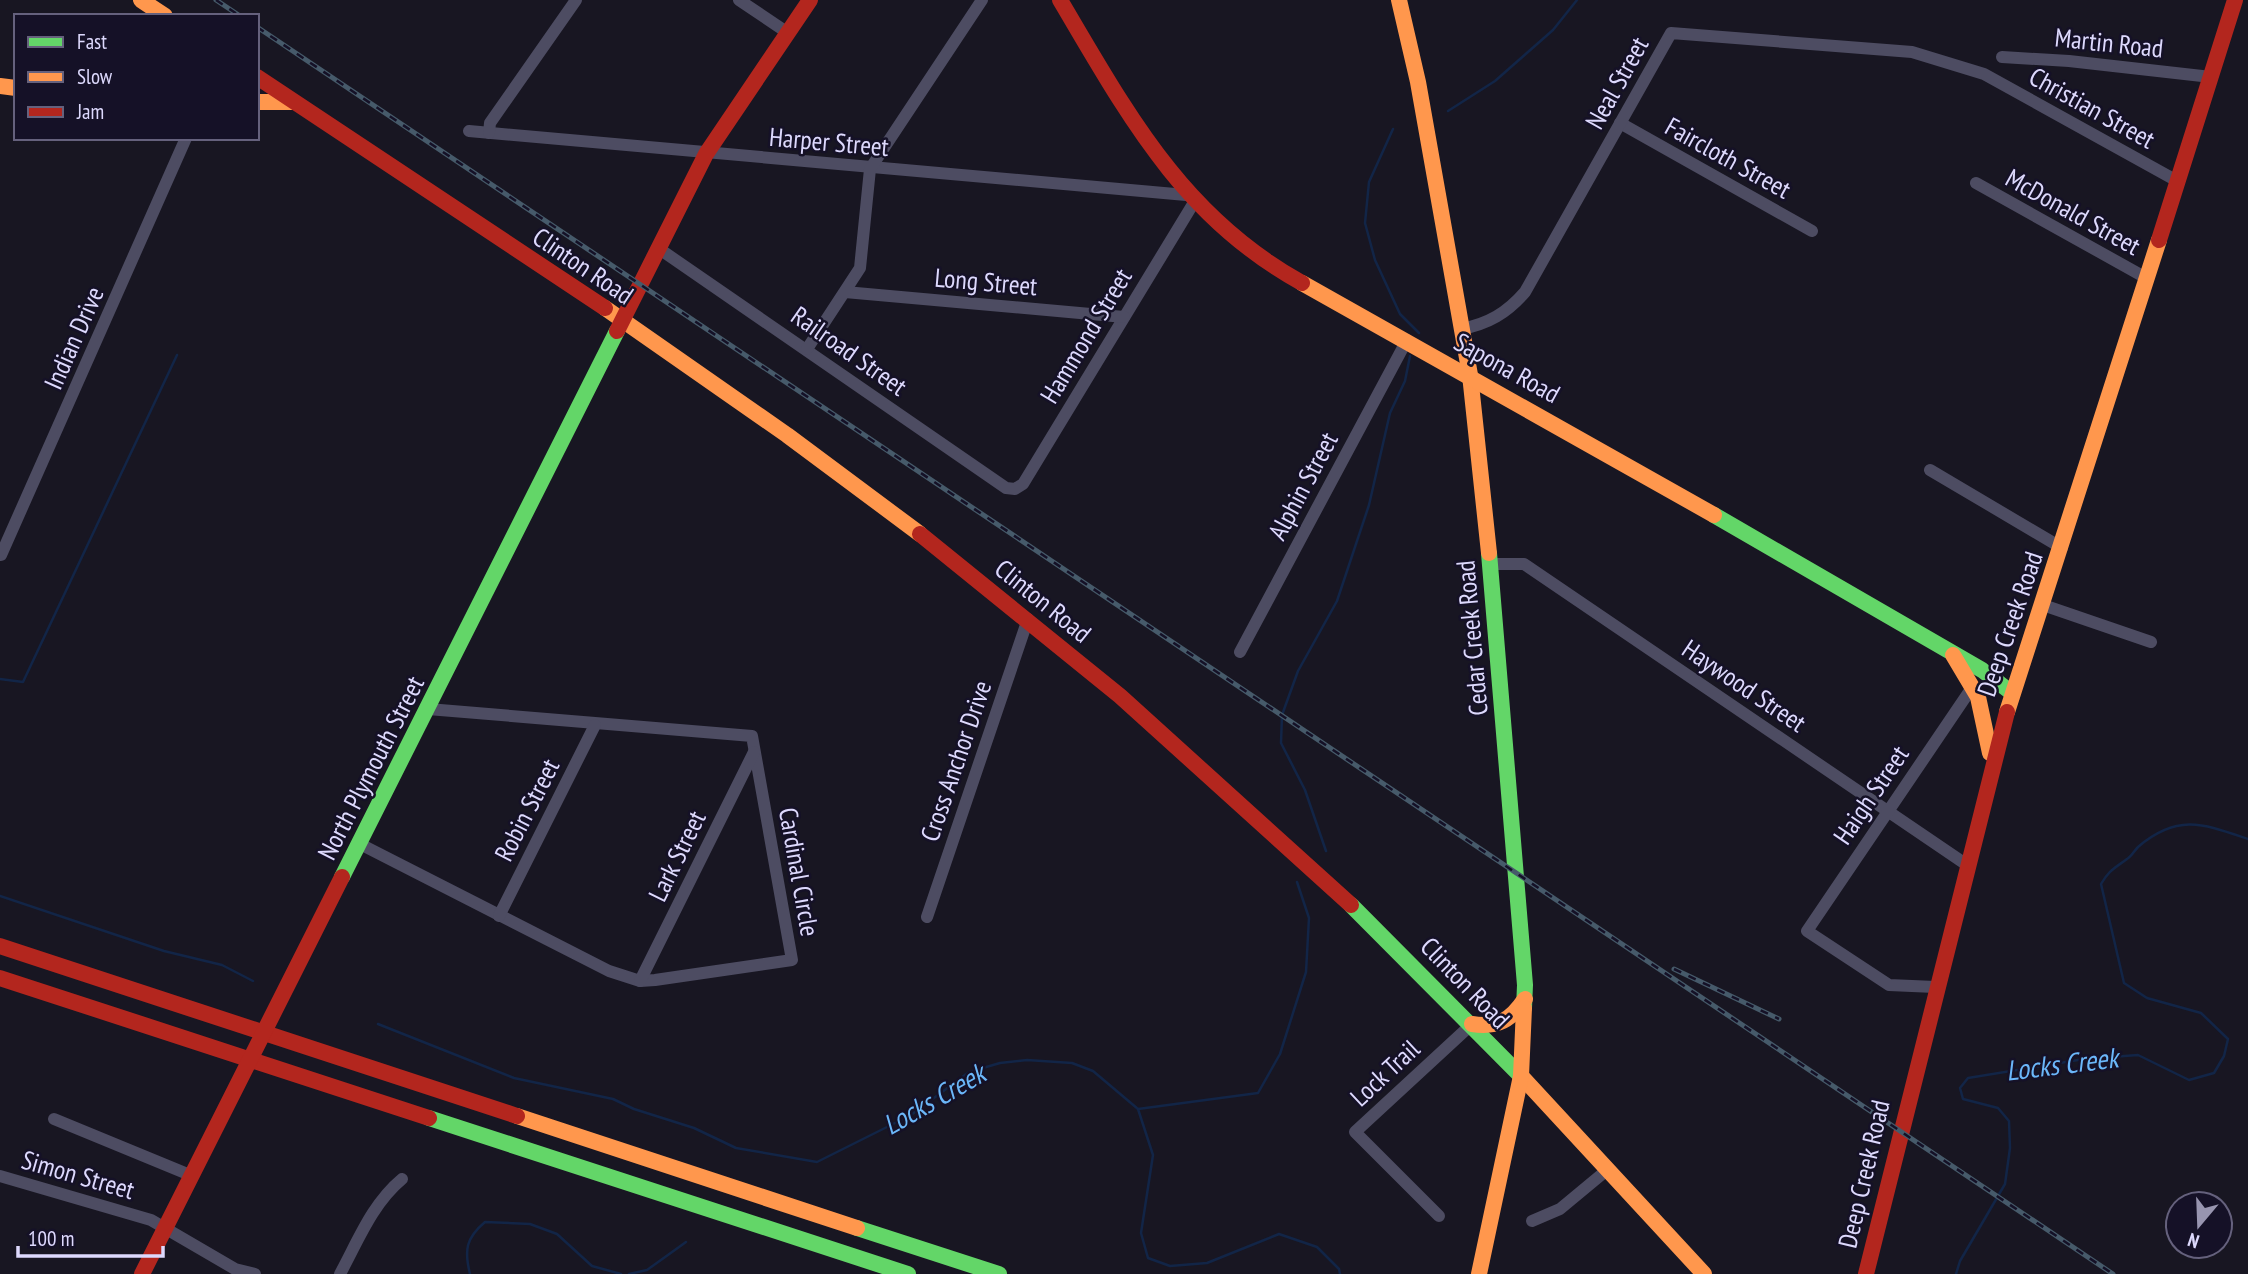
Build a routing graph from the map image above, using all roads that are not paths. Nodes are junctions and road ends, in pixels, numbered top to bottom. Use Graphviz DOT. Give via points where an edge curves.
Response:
graph roads {
  1 [pos="141,0"];
  2 [pos="576,0"];
  3 [pos="739,0"];
  4 [pos="810,0"];
  5 [pos="982,0"];
  6 [pos="1060,0"];
  7 [pos="1399,0"];
  8 [pos="2235,0"];
  9 [pos="161,14"];
  10 [pos="788,33"];
  11 [pos="2002,57"];
  12 [pos="1984,74"];
  13 [pos="2211,77"];
  14 [pos="259,78"];
  15 [pos="259,102"];
  16 [pos="292,102"];
  17 [pos="1620,123"];
  18 [pos="469,131"];
  19 [pos="489,133"];
  20 [pos="185,140"];
  21 [pos="706,154"];
  22 [pos="870,169"];
  23 [pos="2179,182"];
  24 [pos="1976,183"];
  25 [pos="1189,200"];
  26 [pos="1812,231"];
  27 [pos="658,248"];
  28 [pos="2148,279"];
  29 [pos="845,292"];
  30 [pos="1124,317"];
  31 [pos="621,320"];
  32 [pos="1461,329"];
  33 [pos="1407,340"];
  34 [pos="807,349"];
  35 [pos="1470,375"];
  36 [pos="1930,470"];
  37 [pos="1015,489"];
  38 [pos="2062,548"];
  39 [pos="1,555"];
  40 [pos="1490,564"];
  41 [pos="2043,605"];
  42 [pos="1028,620"];
  43 [pos="2151,642"];
  44 [pos="1240,652"];
  45 [pos="1952,653"];
  46 [pos="1973,686"];
  47 [pos="2012,693"];
  48 [pos="428,709"];
  49 [pos="595,725"];
  50 [pos="754,751"];
  51 [pos="1991,765"];
  52 [pos="1886,812"];
  53 [pos="360,844"];
  54 [pos="1967,864"];
  55 [pos="499,916"];
  56 [pos="927,917"];
  57 [pos="0,946"];
  58 [pos="0,978"];
  59 [pos="640,981"];
  60 [pos="1934,987"];
  61 [pos="1525,999"];
  62 [pos="1472,1024"];
  63 [pos="265,1034"];
  64 [pos="251,1060"];
  65 [pos="1521,1076"];
  66 [pos="54,1119"];
  67 [pos="1607,1170"];
  68 [pos="190,1175"];
  69 [pos="0,1176"];
  70 [pos="402,1179"];
  71 [pos="1439,1216"];
  72 [pos="1532,1221"];
  73 [pos="166,1229"];
  74 [pos="142,1274"];
  75 [pos="255,1274"];
  76 [pos="340,1274"];
  77 [pos="908,1274"];
  78 [pos="999,1274"];
  79 [pos="1479,1274"];
  80 [pos="1704,1274"];
  81 [pos="1866,1274"];
  1 -- 9 [label="main road"];
  2 -- 19 [label="street" via="490,123"];
  3 -- 10 [label="street"];
  4 -- 10 [label="main road, North Plymouth Street"];
  5 -- 22 [label="street"];
  6 -- 25 [label="main road, Sapona Road" via="1152,151"];
  7 -- 32 [label="main road, Cedar Creek Road"];
  8 -- 13 [label="main road, Deep Creek Road"];
  10 -- 21 [label="main road, North Plymouth Street"];
  11 -- 13 [label="street, Martin Road"];
  12 -- 17 [label="street, Neal Street" via="1912,52 1671,33"];
  12 -- 23 [label="street, Christian Street"];
  13 -- 23 [label="main road, Deep Creek Road"];
  14 -- 16 [label="main road, Clinton Road"];
  15 -- 16 [label="main road"];
  16 -- 31 [label="main road, Clinton Road"];
  17 -- 26 [label="street, Faircloth Street"];
  17 -- 32 [label="street, Neal Street" via="1525,292 1501,315"];
  18 -- 19 [label="street, Harper Street"];
  19 -- 21 [label="street, Harper Street"];
  20 -- 39 [label="street, Indian Drive"];
  21 -- 22 [label="street, Harper Street"];
  21 -- 27 [label="main road, North Plymouth Street"];
  22 -- 25 [label="street, Harper Street"];
  22 -- 29 [label="street" via="860,268"];
  23 -- 28 [label="main road, Deep Creek Road"];
  24 -- 28 [label="street, McDonald Street"];
  25 -- 30 [label="street, Hammond Street"];
  25 -- 33 [label="main road, Sapona Road" via="1267,264"];
  27 -- 31 [label="main road, North Plymouth Street"];
  27 -- 34 [label="street, Railroad Street"];
  28 -- 38 [label="main road, Deep Creek Road"];
  29 -- 30 [label="street, Long Street"];
  29 -- 34 [label="street"];
  30 -- 37 [label="street, Hammond Street" via="1023,484"];
  31 -- 42 [label="main road, Clinton Road" via="860,489"];
  31 -- 48 [label="main road, North Plymouth Street"];
  32 -- 35 [label="main road, Cedar Creek Road"];
  33 -- 35 [label="main road, Sapona Road"];
  33 -- 44 [label="street, Alphin Street"];
  34 -- 37 [label="street, Railroad Street" via="1006,488"];
  35 -- 40 [label="main road, Cedar Creek Road"];
  35 -- 45 [label="main road, Sapona Road"];
  36 -- 38 [label="street"];
  38 -- 41 [label="main road, Deep Creek Road"];
  40 -- 52 [label="street, Haywood Street" via="1524,564"];
  40 -- 61 [label="main road, Cedar Creek Road"];
  41 -- 43 [label="street"];
  41 -- 47 [label="main road, Deep Creek Road"];
  42 -- 56 [label="street, Cross Anchor Drive"];
  42 -- 62 [label="main road, Clinton Road" via="1260,817"];
  45 -- 46 [label="main road"];
  45 -- 47 [label="main road, Sapona Road"];
  46 -- 51 [label="main road" via="1984,712"];
  46 -- 52 [label="street, Haigh Street"];
  47 -- 51 [label="main road, Deep Creek Road"];
  48 -- 49 [label="street"];
  48 -- 53 [label="main road, North Plymouth Street"];
  49 -- 50 [label="street" via="752,736"];
  49 -- 55 [label="street, Robin Street"];
  50 -- 59 [label="street, Lark Street"];
  50 -- 59 [label="street, Cardinal Circle" via="792,960"];
  51 -- 54 [label="main road, Deep Creek Road"];
  52 -- 54 [label="street, Haywood Street"];
  52 -- 60 [label="street, Haigh Street" via="1807,931 1889,985"];
  53 -- 55 [label="street, Cardinal Circle"];
  53 -- 63 [label="main road, North Plymouth Street"];
  54 -- 60 [label="main road, Deep Creek Road"];
  55 -- 59 [label="street, Cardinal Circle" via="609,971"];
  57 -- 63 [label="main road"];
  58 -- 64 [label="main road"];
  60 -- 81 [label="main road, Deep Creek Road"];
  61 -- 62 [label="main road" via="1504,1024 1491,1028"];
  61 -- 65 [label="main road, Cedar Creek Road"];
  62 -- 65 [label="main road, Clinton Road"];
  62 -- 71 [label="street, Lock Trail" via="1355,1132"];
  63 -- 64 [label="main road, North Plymouth Street"];
  63 -- 78 [label="main road"];
  64 -- 68 [label="main road, North Plymouth Street"];
  64 -- 77 [label="main road"];
  65 -- 67 [label="main road, Clinton Road"];
  65 -- 79 [label="main road, Cedar Creek Road"];
  66 -- 68 [label="street"];
  67 -- 72 [label="street" via="1560,1209"];
  67 -- 80 [label="main road, Clinton Road"];
  68 -- 73 [label="main road, North Plymouth Street"];
  69 -- 73 [label="street, Simon Street" via="150,1220"];
  70 -- 76 [label="street" via="374,1209"];
  73 -- 74 [label="main road, North Plymouth Street"];
  73 -- 75 [label="street, Simon Street" via="235,1269"];
}
